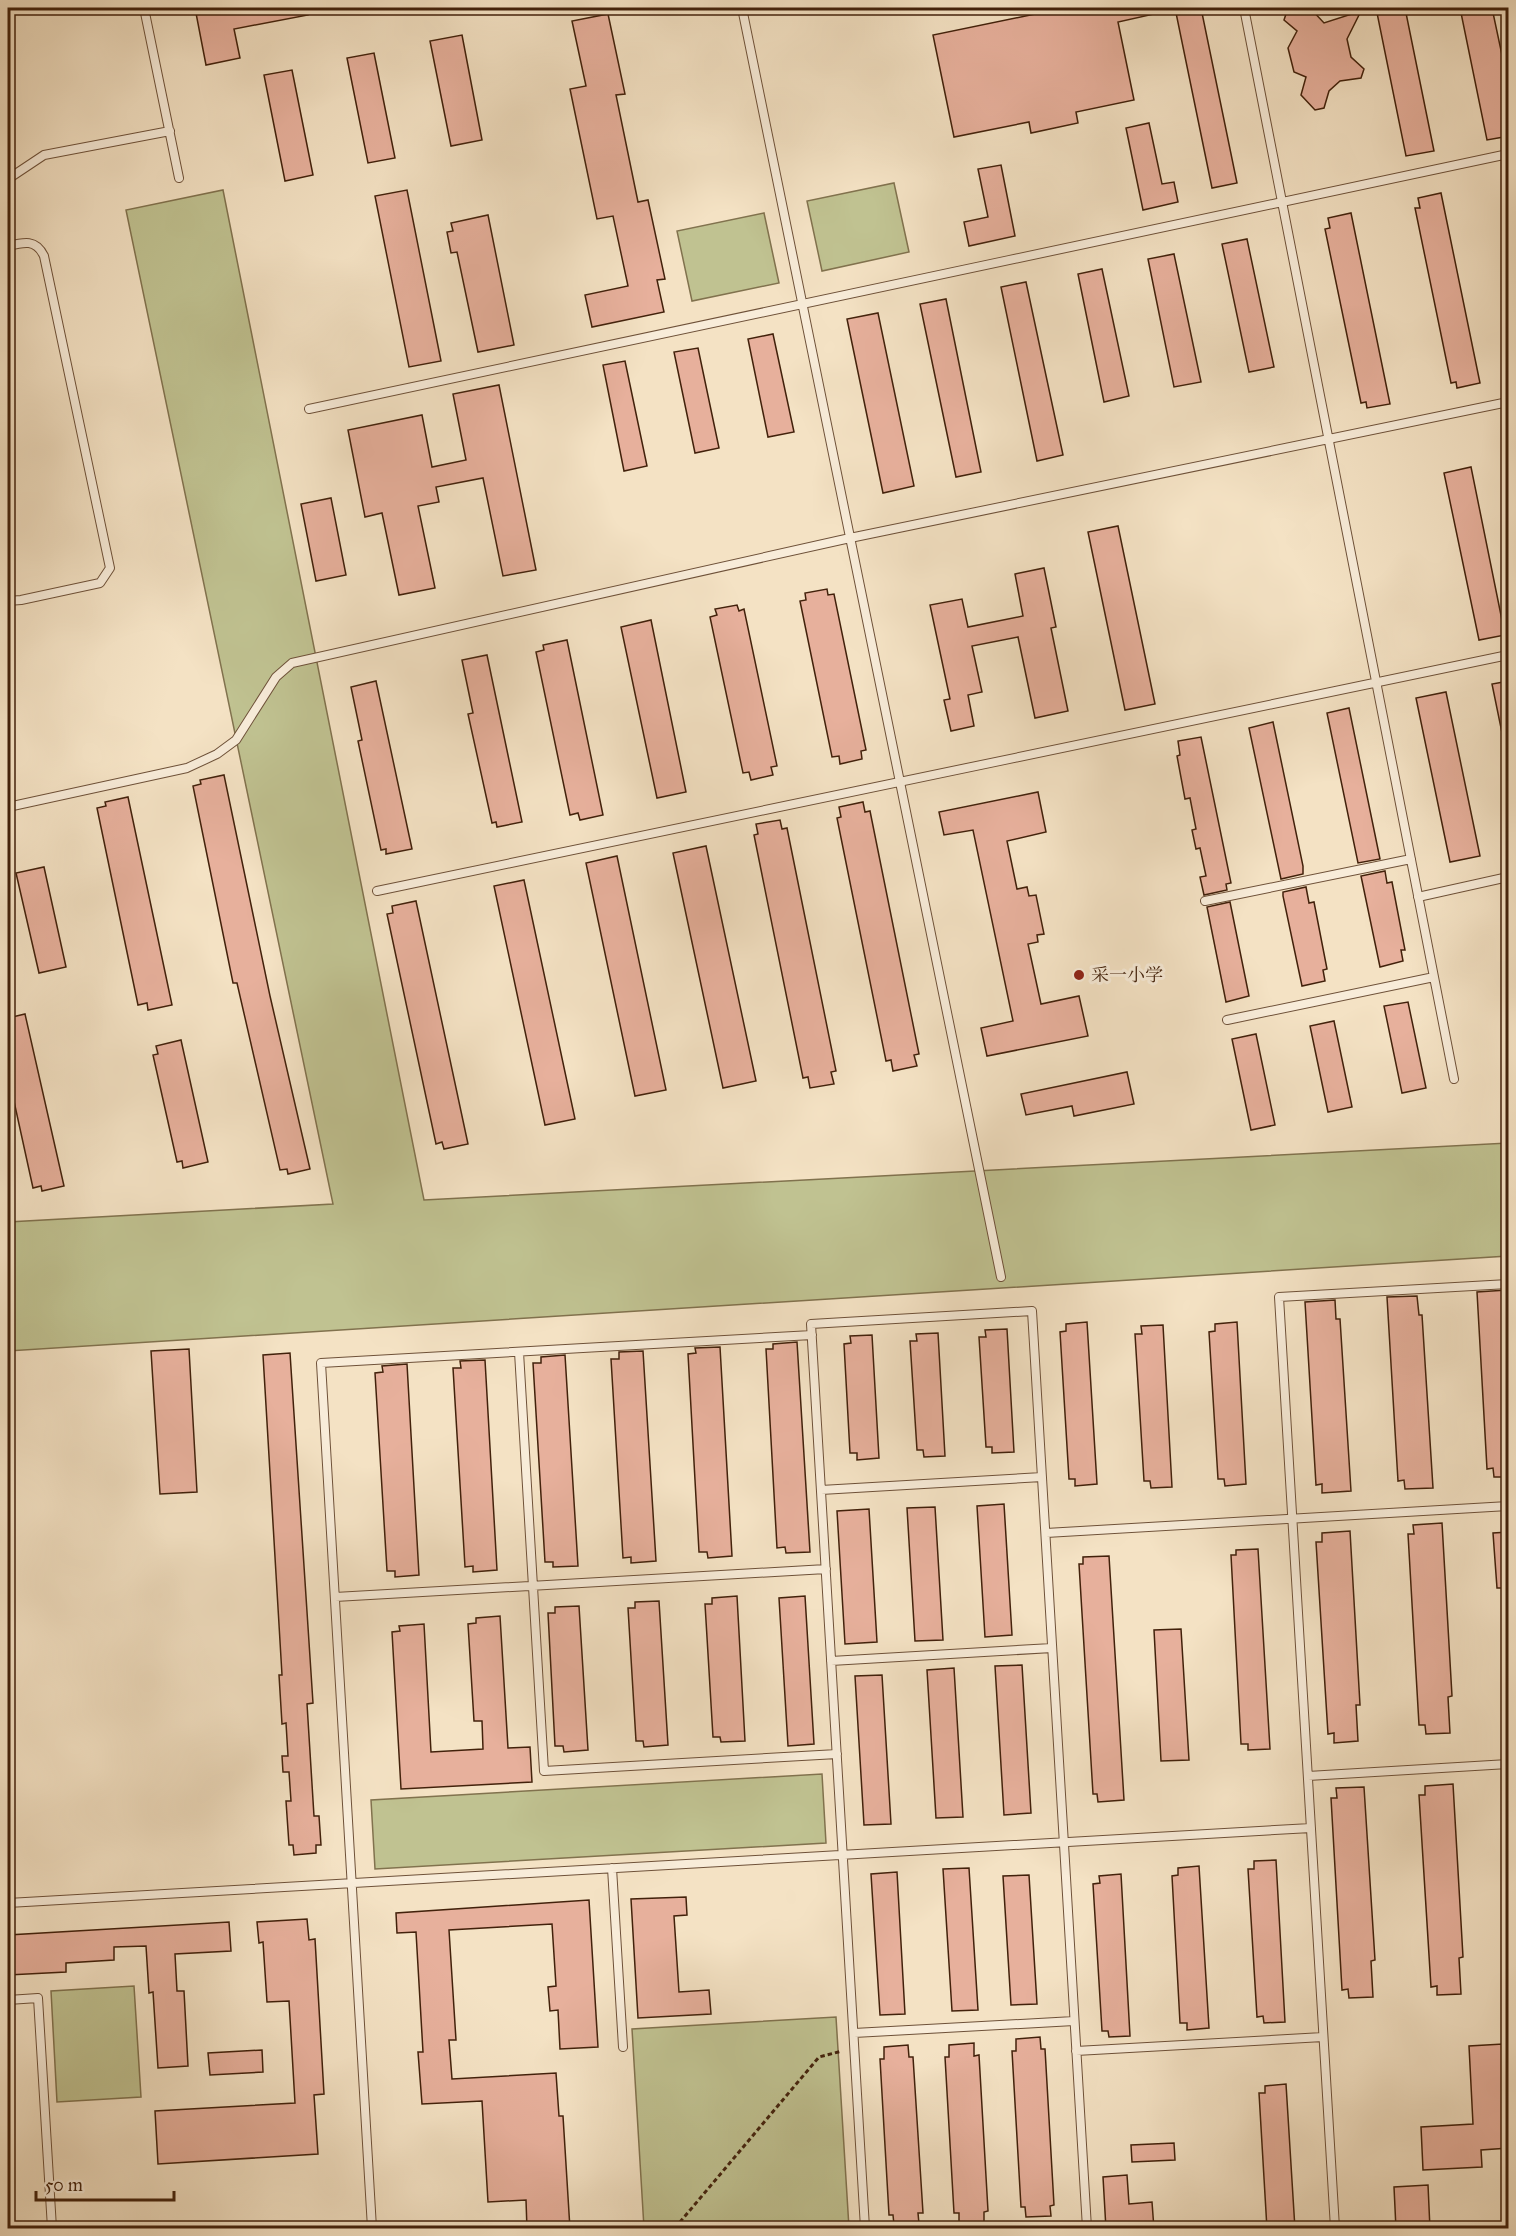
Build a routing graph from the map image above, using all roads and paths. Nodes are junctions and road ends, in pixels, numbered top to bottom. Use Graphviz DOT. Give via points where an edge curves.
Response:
graph roads {
  1 [pos="144,8"];
  2 [pos="742,8"];
  3 [pos="1244,8"];
  4 [pos="170,131"];
  5 [pos="1509,154"];
  6 [pos="180,178"];
  7 [pos="8,179"];
  8 [pos="1282,201"];
  9 [pos="8,246"];
  10 [pos="802,304"];
  11 [pos="1509,402"];
  12 [pos="309,409"];
  13 [pos="1328,439"];
  14 [pos="850,538"];
  15 [pos="8,601"];
  16 [pos="1509,655"];
  17 [pos="1376,682"];
  18 [pos="899,780"];
  19 [pos="8,807"];
  20 [pos="1411,859"];
  21 [pos="1509,877"];
  22 [pos="377,891"];
  23 [pos="1418,897"];
  24 [pos="1205,901"];
  25 [pos="1434,977"];
  26 [pos="1227,1020"];
  27 [pos="1454,1079"];
  28 [pos="1001,1277"];
  29 [pos="1509,1284"];
  30 [pos="812,1335"];
  31 [pos="519,1352"];
  32 [pos="1042,1477"];
  33 [pos="821,1490"];
  34 [pos="1509,1506"];
  35 [pos="1293,1519"];
  36 [pos="1046,1533"];
  37 [pos="826,1569"];
  38 [pos="533,1586"];
  39 [pos="335,1597"];
  40 [pos="1052,1648"];
  41 [pos="831,1661"];
  42 [pos="837,1754"];
  43 [pos="1509,1764"];
  44 [pos="1308,1776"];
  45 [pos="1311,1827"];
  46 [pos="1064,1842"];
  47 [pos="843,1855"];
  48 [pos="612,1868"];
  49 [pos="352,1883"];
  50 [pos="8,1903"];
  51 [pos="8,2000"];
  52 [pos="1074,2021"];
  53 [pos="854,2034"];
  54 [pos="1323,2037"];
  55 [pos="623,2047"];
  56 [pos="854,2047"];
  57 [pos="1076,2051"];
  58 [pos="52,2229"];
  59 [pos="372,2229"];
  60 [pos="675,2229"];
  61 [pos="865,2229"];
  62 [pos="1087,2229"];
  63 [pos="1335,2229"];
  1 -- 4 [label="lane"];
  2 -- 10 [label="lane"];
  3 -- 8 [label="lane"];
  4 -- 6 [label="lane"];
  4 -- 7 [label="lane" via="44,155"];
  5 -- 8 [label="lane"];
  8 -- 10 [label="lane"];
  8 -- 13 [label="lane"];
  9 -- 15 [label="lane" via="27,242 39,247 44,256 110,568 100,584"];
  10 -- 12 [label="lane"];
  10 -- 14 [label="lane"];
  11 -- 13 [label="lane"];
  13 -- 14 [label="lane"];
  13 -- 17 [label="lane"];
  14 -- 18 [label="lane"];
  14 -- 19 [label="lane" via="292,663 276,677 236,740 217,754 187,768"];
  16 -- 17 [label="lane"];
  17 -- 18 [label="lane"];
  17 -- 20 [label="lane"];
  18 -- 22 [label="lane"];
  18 -- 28 [label="lane"];
  20 -- 23 [label="lane"];
  20 -- 24 [label="lane"];
  21 -- 23 [label="lane"];
  23 -- 25 [label="lane"];
  25 -- 26 [label="lane"];
  25 -- 27 [label="lane"];
  29 -- 35 [label="lane" via="1279,1297"];
  30 -- 31 [label="lane"];
  30 -- 32 [label="lane" via="812,1324 1032,1311"];
  30 -- 33 [label="lane"];
  31 -- 38 [label="lane"];
  31 -- 39 [label="lane" via="321,1363"];
  32 -- 33 [label="lane"];
  32 -- 36 [label="lane"];
  33 -- 37 [label="lane"];
  34 -- 35 [label="lane"];
  35 -- 36 [label="lane"];
  35 -- 44 [label="lane"];
  36 -- 40 [label="lane"];
  37 -- 38 [label="lane"];
  37 -- 41 [label="lane"];
  38 -- 39 [label="lane"];
  38 -- 42 [label="lane" via="544,1771"];
  39 -- 49 [label="lane"];
  40 -- 41 [label="lane"];
  40 -- 46 [label="lane"];
  41 -- 42 [label="lane"];
  42 -- 47 [label="lane"];
  43 -- 44 [label="lane"];
  44 -- 45 [label="lane"];
  45 -- 46 [label="lane"];
  45 -- 54 [label="lane"];
  46 -- 47 [label="lane"];
  46 -- 52 [label="lane"];
  47 -- 48 [label="lane"];
  47 -- 53 [label="lane"];
  48 -- 49 [label="lane"];
  48 -- 55 [label="lane"];
  49 -- 50 [label="lane"];
  49 -- 59 [label="lane"];
  51 -- 58 [label="lane" via="38,1998"];
  52 -- 53 [label="lane"];
  52 -- 57 [label="lane"];
  53 -- 56 [label="lane"];
  54 -- 57 [label="lane"];
  54 -- 63 [label="lane"];
  56 -- 60 [label="path" via="819,2057"];
  56 -- 61 [label="lane"];
  57 -- 62 [label="lane"];
}
